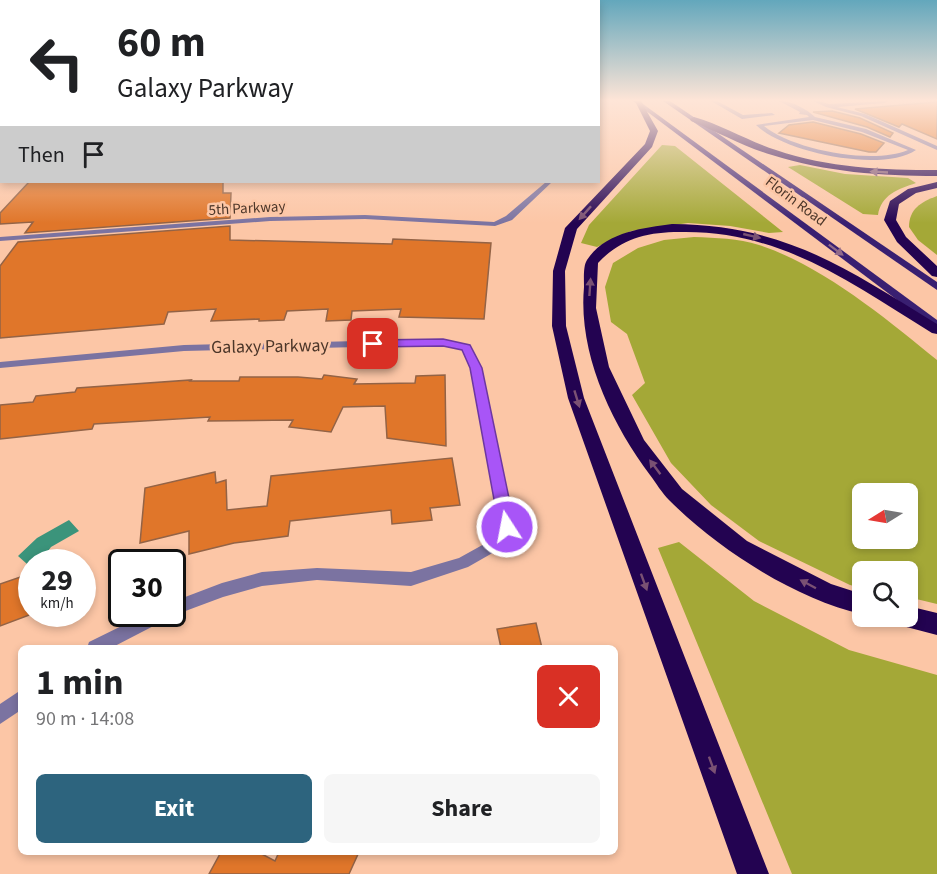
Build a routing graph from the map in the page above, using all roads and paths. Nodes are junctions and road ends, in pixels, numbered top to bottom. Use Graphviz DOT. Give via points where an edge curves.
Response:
graph roads {
  1 [pos="650,142"];
  2 [pos="691,142"];
  3 [pos="727,142"];
  4 [pos="748,142"];
  5 [pos="785,142"];
  6 [pos="896,142"];
  7 [pos="923,142"];
  8 [pos="937,148"];
  9 [pos="937,173"];
  10 [pos="548,183"];
  11 [pos="937,184"];
  12 [pos="0,239"];
  13 [pos="937,273"];
  14 [pos="937,287"];
  15 [pos="937,328"];
  16 [pos="0,365"];
  17 [pos="852,601"];
  18 [pos="186,604"];
  19 [pos="918,620"];
  20 [pos="937,624"];
  21 [pos="136,627"];
  22 [pos="101,645"];
  23 [pos="18,701"];
  24 [pos="0,715"];
  25 [pos="753,874"];
  1 -- 25 [label="highway, one-way" via="571,228 560,271 559,326 576,398"];
  2 -- 15 [label="main road, Florin Road, one-way"];
  3 -- 14 [label="main road, Florin Road"];
  9 -- 4 [label="highway, one-way" via="857,170 811,163"];
  5 -- 6 [label="street" via="824,153 890,157 907,156 913,150"];
  7 -- 8 [label="street"];
  10 -- 12 [label="street, 5th Parkway" via="509,218 495,224 365,217 270,219"];
  11 -- 13 [label="highway" via="912,191 894,203 890,220 901,239"];
  17 -- 15 [label="highway, one-way" via="825,593 739,547 675,494 636,443 601,367 589,309 592,262 609,246 636,234 670,228 709,228 750,235 790,247 826,264"];
  16 -- 18 [label="street, Galaxy Parkway" via="207,347 443,342 466,348 476,368 507,527 491,547 463,563 411,579 316,574 262,579"];
  19 -- 20 [label="highway"];
  21 -- 22 [label="street"];
  23 -- 24 [label="street"];
}
